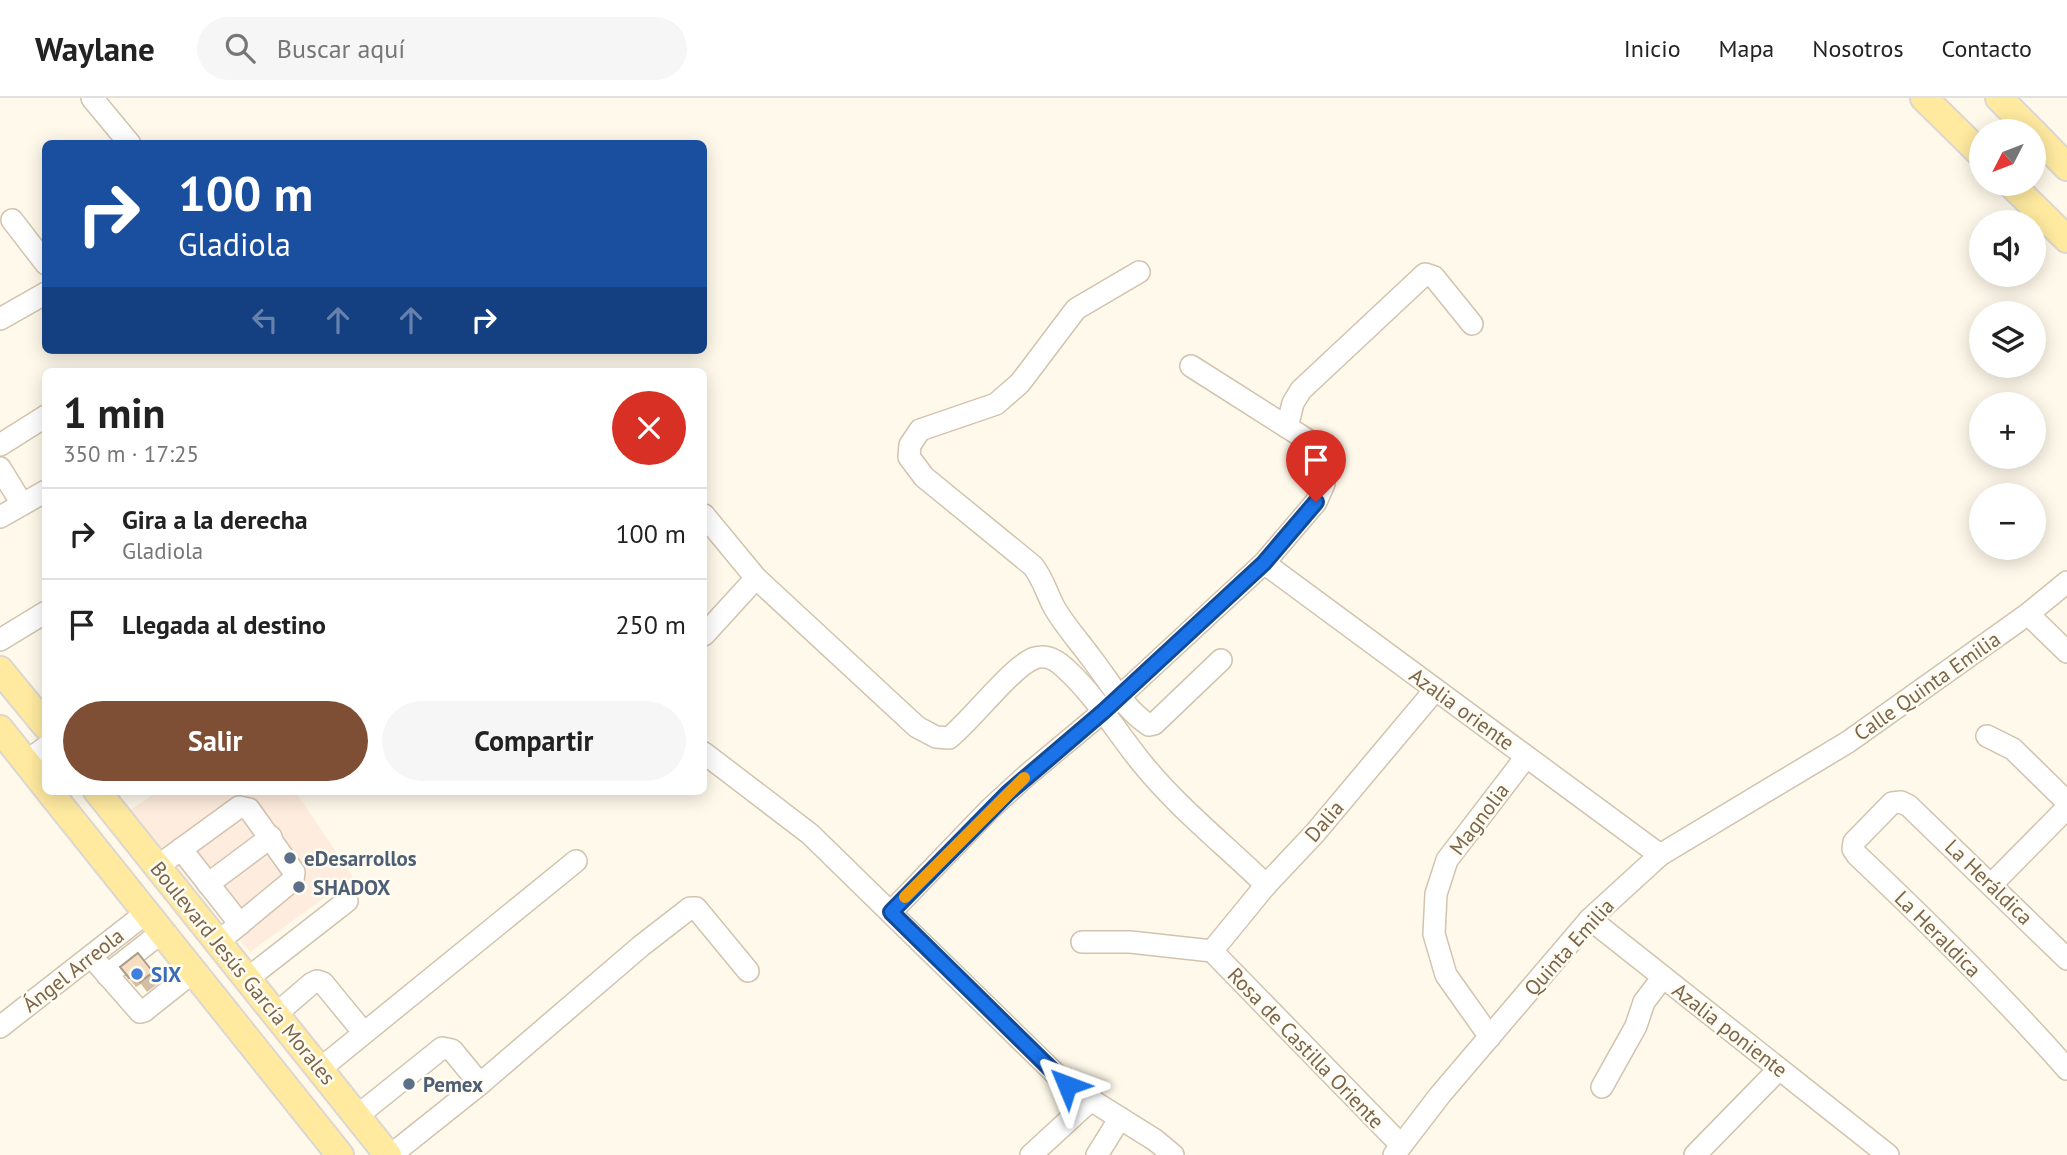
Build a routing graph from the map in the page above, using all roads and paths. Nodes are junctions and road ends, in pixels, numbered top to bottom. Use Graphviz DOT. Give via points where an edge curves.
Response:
graph roads {
  1 [pos="92,98"];
  2 [pos="1924,98"];
  3 [pos="2010,101"];
  4 [pos="2023,119"];
  5 [pos="127,140"];
  6 [pos="1969,142"];
  7 [pos="2046,145"];
  8 [pos="2067,167"];
  9 [pos="2023,196"];
  10 [pos="12,220"];
  11 [pos="2067,239"];
  12 [pos="42,259"];
  13 [pos="1139,272"];
  14 [pos="42,295"];
  15 [pos="0,319"];
  16 [pos="1472,324"];
  17 [pos="1191,366"];
  18 [pos="42,419"];
  19 [pos="1287,427"];
  20 [pos="0,445"];
  21 [pos="0,468"];
  22 [pos="42,493"];
  23 [pos="22,504"];
  24 [pos="0,517"];
  25 [pos="707,519"];
  26 [pos="1264,563"];
  27 [pos="756,578"];
  28 [pos="2067,582"];
  29 [pos="42,614"];
  30 [pos="2028,614"];
  31 [pos="707,632"];
  32 [pos="0,640"];
  33 [pos="2067,652"];
  34 [pos="1221,660"];
  35 [pos="0,670"];
  36 [pos="1435,690"];
  37 [pos="1120,696"];
  38 [pos="1104,711"];
  39 [pos="42,721"];
  40 [pos="0,729"];
  41 [pos="1987,736"];
  42 [pos="36,755"];
  43 [pos="707,755"];
  44 [pos="1526,757"];
  45 [pos="42,774"];
  46 [pos="1782,782"];
  47 [pos="52,795"];
  48 [pos="90,795"];
  49 [pos="99,795"];
  50 [pos="2067,802"];
  51 [pos="1909,806"];
  52 [pos="2067,808"];
  53 [pos="65,812"];
  54 [pos="271,837"];
  55 [pos="181,849"];
  56 [pos="1660,855"];
  57 [pos="576,861"];
  58 [pos="158,866"];
  59 [pos="208,884"];
  60 [pos="1993,884"];
  61 [pos="1266,885"];
  62 [pos="347,901"];
  63 [pos="891,912"];
  64 [pos="1590,919"];
  65 [pos="154,922"];
  66 [pos="240,924"];
  67 [pos="218,942"];
  68 [pos="1082,942"];
  69 [pos="1212,951"];
  70 [pos="90,956"];
  71 [pos="2067,959"];
  72 [pos="748,971"];
  73 [pos="193,972"];
  74 [pos="107,975"];
  75 [pos="1663,977"];
  76 [pos="247,979"];
  77 [pos="276,1014"];
  78 [pos="0,1027"];
  79 [pos="364,1033"];
  80 [pos="1490,1037"];
  81 [pos="320,1069"];
  82 [pos="1779,1069"];
  83 [pos="2067,1069"];
  84 [pos="480,1084"];
  85 [pos="1602,1087"];
  86 [pos="1091,1099"];
  87 [pos="357,1116"];
  88 [pos="1120,1118"];
  89 [pos="1397,1150"];
  90 [pos="340,1155"];
  91 [pos="390,1155"];
  92 [pos="1031,1155"];
  93 [pos="1097,1155"];
  94 [pos="1173,1155"];
  95 [pos="1695,1155"];
  96 [pos="1888,1155"];
  1 -- 5 [label="street"];
  2 -- 6 [label="main road"];
  3 -- 4 [label="main road"];
  7 -- 8 [label="main road"];
  9 -- 11 [label="main road"];
  10 -- 12 [label="street"];
  13 -- 37 [label="street" via="1076,309 1020,383 996,404 920,430 910,445 909,457 925,477 1033,566 1053,606"];
  14 -- 15 [label="street"];
  16 -- 19 [label="street" via="1434,277 1426,274 1301,390"];
  17 -- 19 [label="street"];
  18 -- 20 [label="street"];
  19 -- 26 [label="street" via="1309,441 1320,461 1324,484 1316,502"];
  21 -- 23 [label="street"];
  22 -- 23 [label="street"];
  23 -- 24 [label="street"];
  25 -- 27 [label="street"];
  26 -- 36 [label="street, Azalia oriente"];
  26 -- 37 [label="street"];
  27 -- 31 [label="street"];
  27 -- 38 [label="street" via="916,727 936,737 949,738 1022,664 1037,657 1052,658"];
  28 -- 30 [label="street, Calle Quinta Emilia"];
  29 -- 32 [label="street"];
  30 -- 33 [label="street"];
  30 -- 46 [label="street, Calle Quinta Emilia" via="1848,742"];
  34 -- 37 [label="street" via="1154,724 1143,721"];
  35 -- 39 [label="main road"];
  36 -- 44 [label="street, Azalia oriente"];
  36 -- 61 [label="street, Dalia"];
  37 -- 38 [label="street"];
  38 -- 61 [label="street" via="1142,763"];
  38 -- 63 [label="street" via="1008,793"];
  40 -- 42 [label="main road, Boulevard Jesús García Morales"];
  41 -- 50 [label="street" via="2013,749"];
  42 -- 45 [label="main road, Boulevard Jesús García Morales"];
  43 -- 63 [label="street" via="810,834"];
  44 -- 56 [label="street, Azalia oriente"];
  44 -- 80 [label="street, Magnolia" via="1447,860 1436,894 1434,934 1446,975"];
  46 -- 56 [label="street, Quinta Emilia"];
  47 -- 53 [label="main road, Boulevard Jesús García Morales"];
  48 -- 53 [label="main road"];
  49 -- 58 [label="main road, Boulevard Jesús García Morales"];
  51 -- 60 [label="street, La Heráldica"];
  51 -- 83 [label="street, La Heraldica" via="1892,803 1854,842 1853,849"];
  52 -- 60 [label="street"];
  53 -- 65 [label="main road, Boulevard Jesús García Morales"];
  54 -- 55 [label="street" via="246,806"];
  54 -- 59 [label="street"];
  54 -- 66 [label="street" via="294,872 293,880"];
  55 -- 58 [label="street"];
  55 -- 59 [label="street"];
  56 -- 64 [label="street, Quinta Emilia"];
  57 -- 79 [label="street"];
  58 -- 67 [label="main road, Boulevard Jesús García Morales"];
  59 -- 66 [label="street"];
  60 -- 71 [label="street, La Heráldica"];
  61 -- 69 [label="street, Dalia"];
  62 -- 76 [label="street"];
  63 -- 86 [label="street" via="1067,1085"];
  64 -- 75 [label="street, Azalia poniente"];
  64 -- 80 [label="street, Quinta Emilia"];
  65 -- 70 [label="street, Ángel Arreola"];
  65 -- 73 [label="main road, Boulevard Jesús García Morales"];
  65 -- 74 [label="street"];
  66 -- 67 [label="street"];
  67 -- 76 [label="main road, Boulevard Jesús García Morales"];
  68 -- 69 [label="street"];
  69 -- 89 [label="street, Rosa de Castilla Oriente"];
  70 -- 74 [label="street"];
  70 -- 78 [label="street, Ángel Arreola"];
  72 -- 84 [label="street" via="696,908 690,908"];
  73 -- 74 [label="street" via="140,1012"];
  73 -- 90 [label="main road, Boulevard Jesús García Morales"];
  75 -- 82 [label="street, Azalia poniente"];
  75 -- 85 [label="street" via="1644,1002"];
  76 -- 77 [label="main road, Boulevard Jesús García Morales"];
  77 -- 79 [label="street" via="317,981"];
  77 -- 81 [label="main road, Boulevard Jesús García Morales"];
  79 -- 81 [label="street"];
  80 -- 89 [label="street, Quinta Emilia"];
  81 -- 87 [label="main road, Boulevard Jesús García Morales"];
  82 -- 95 [label="street"];
  82 -- 96 [label="street, Azalia poniente"];
  84 -- 87 [label="street" via="452,1050 442,1048"];
  84 -- 91 [label="street"];
  86 -- 88 [label="street"];
  86 -- 92 [label="street"];
  87 -- 91 [label="main road, Boulevard Jesús García Morales"];
  88 -- 93 [label="street"];
  88 -- 94 [label="street"];
}
